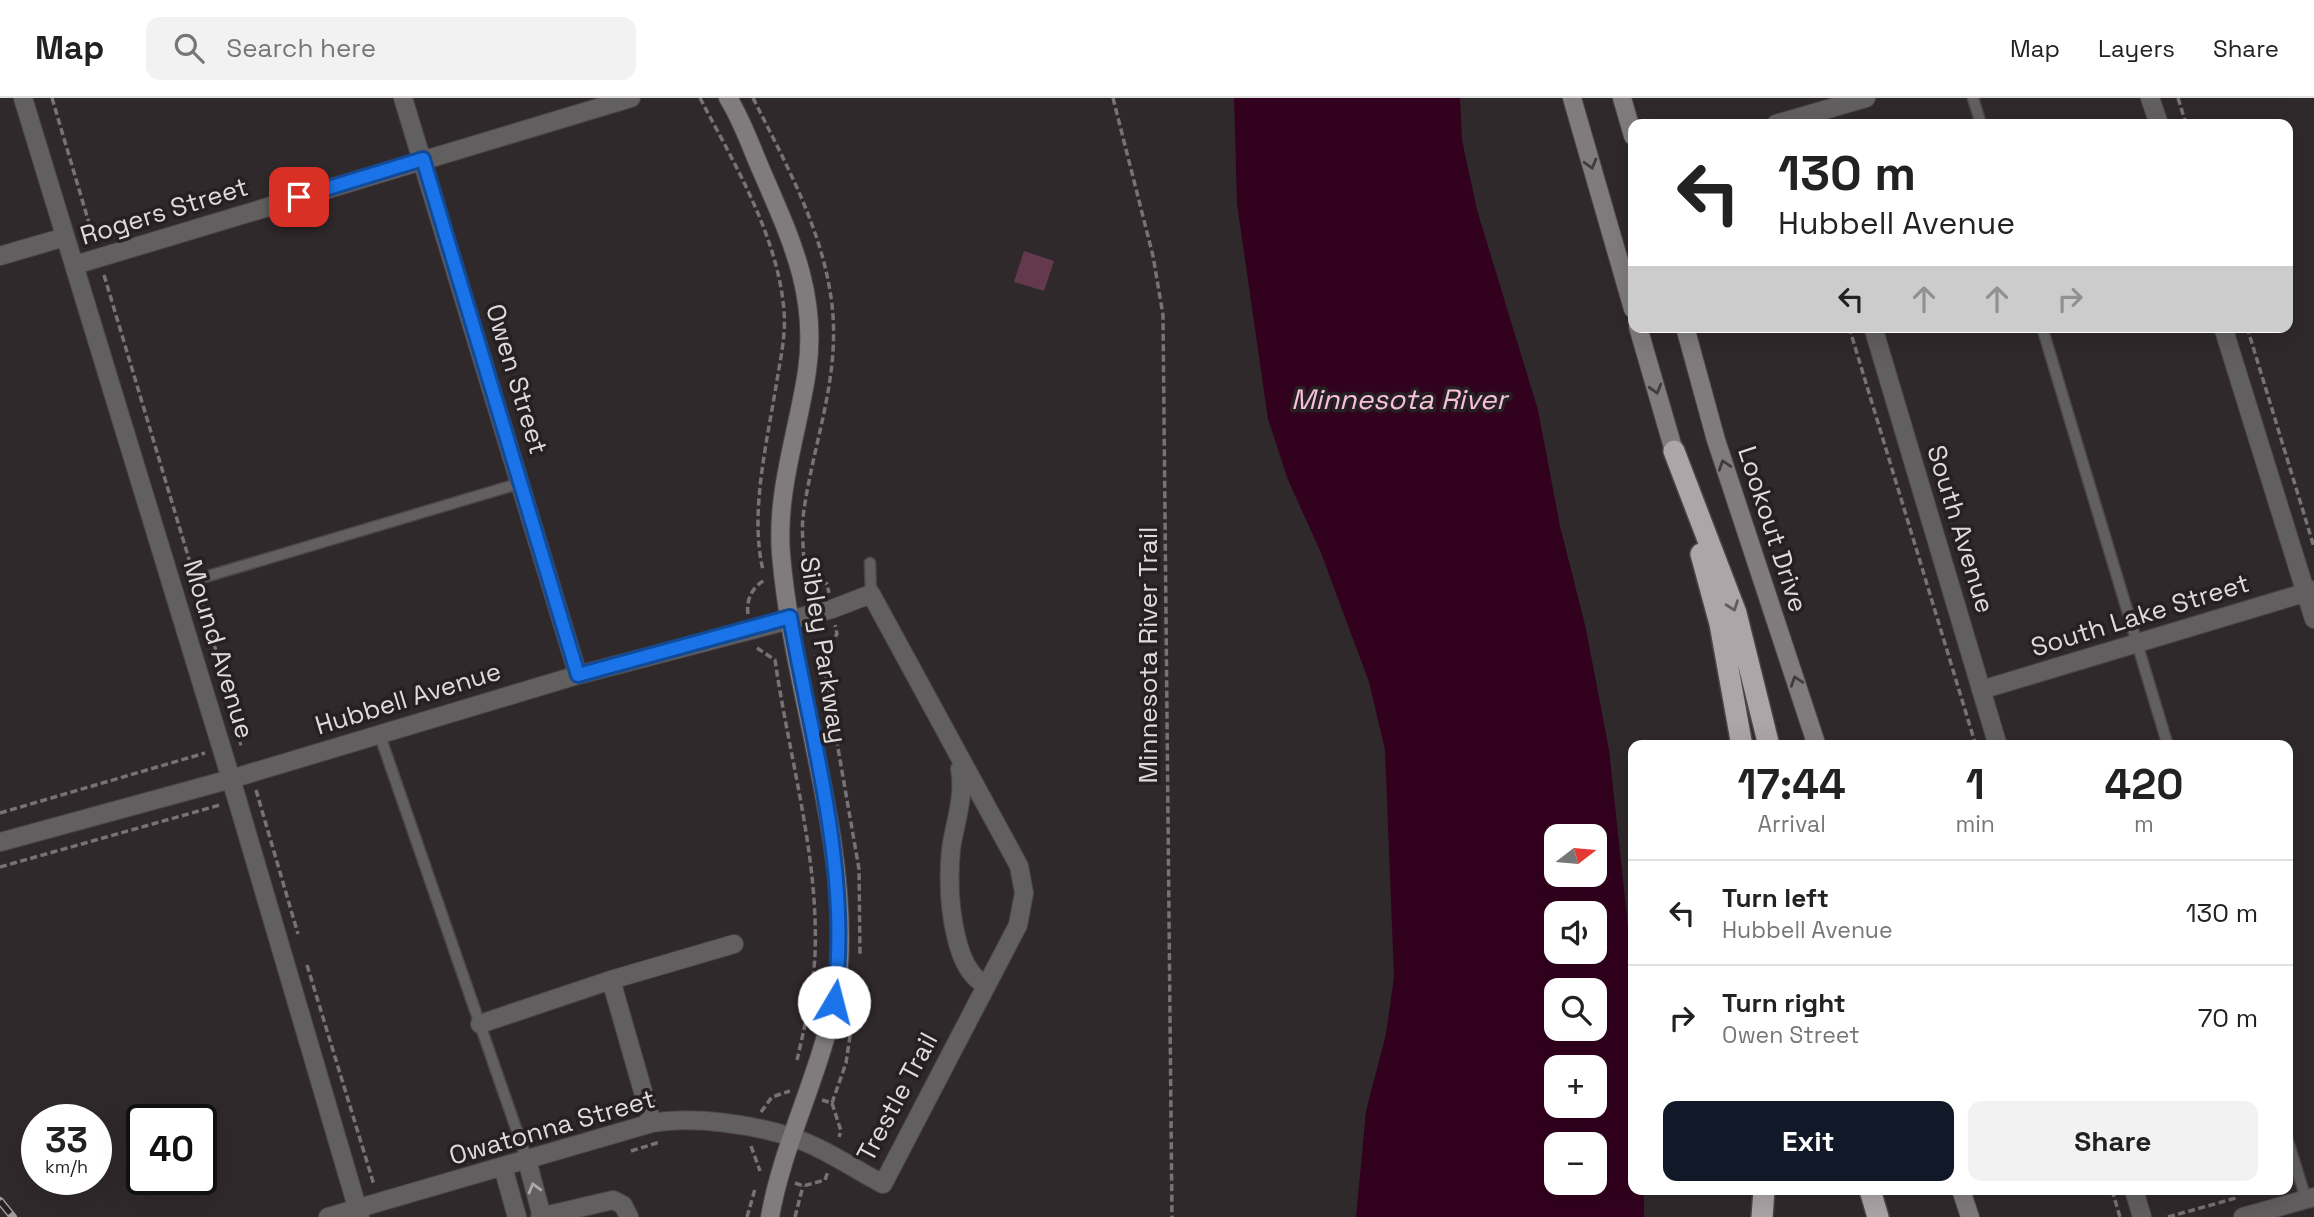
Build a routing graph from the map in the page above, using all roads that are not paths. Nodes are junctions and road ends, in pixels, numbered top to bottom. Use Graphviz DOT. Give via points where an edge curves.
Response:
graph roads {
  1 [pos="23,98"];
  2 [pos="403,98"];
  3 [pos="631,98"];
  4 [pos="728,98"];
  5 [pos="1572,98"];
  6 [pos="1622,98"];
  7 [pos="1866,98"];
  8 [pos="1973,98"];
  9 [pos="2150,98"];
  10 [pos="1810,112"];
  11 [pos="1628,119"];
  12 [pos="1790,119"];
  13 [pos="1979,119"];
  14 [pos="2157,119"];
  15 [pos="423,159"];
  16 [pos="65,237"];
  17 [pos="0,256"];
  18 [pos="75,265"];
  19 [pos="1628,292"];
  20 [pos="1640,333"];
  21 [pos="1687,333"];
  22 [pos="1875,333"];
  23 [pos="2044,333"];
  24 [pos="2225,333"];
  25 [pos="1674,451"];
  26 [pos="521,483"];
  27 [pos="870,563"];
  28 [pos="195,580"];
  29 [pos="2310,591"];
  30 [pos="871,594"];
  31 [pos="790,617"];
  32 [pos="2314,619"];
  33 [pos="2136,643"];
  34 [pos="578,675"];
  35 [pos="1981,691"];
  36 [pos="379,733"];
  37 [pos="1741,740"];
  38 [pos="1768,740"];
  39 [pos="1815,740"];
  40 [pos="1996,740"];
  41 [pos="2166,740"];
  42 [pos="957,755"];
  43 [pos="231,779"];
  44 [pos="0,842"];
  45 [pos="734,944"];
  46 [pos="611,980"];
  47 [pos="986,986"];
  48 [pos="480,1024"];
  49 [pos="652,1123"];
  50 [pos="793,1137"];
  51 [pos="2293,1154"];
  52 [pos="527,1160"];
  53 [pos="503,1167"];
  54 [pos="1764,1195"];
  55 [pos="1871,1195"];
  56 [pos="1963,1195"];
  57 [pos="2135,1195"];
  58 [pos="2310,1198"];
  59 [pos="359,1213"];
  60 [pos="328,1217"];
  61 [pos="517,1217"];
  62 [pos="541,1217"];
  63 [pos="629,1217"];
  64 [pos="770,1217"];
  65 [pos="1762,1217"];
  66 [pos="1878,1217"];
  67 [pos="1970,1217"];
  68 [pos="2142,1217"];
  69 [pos="2243,1217"];
  1 -- 16 [label="street, Mound Avenue"];
  2 -- 15 [label="street, Owen Street"];
  3 -- 15 [label="street, Rogers Street"];
  4 -- 31 [label="street, Sibley Parkway" via="799,257 809,314 807,373 780,517"];
  5 -- 19 [label="street, one-way"];
  6 -- 11 [label="street"];
  7 -- 10 [label="street"];
  8 -- 13 [label="lane"];
  9 -- 14 [label="street"];
  10 -- 12 [label="street"];
  15 -- 18 [label="street, Rogers Street"];
  15 -- 26 [label="street, Owen Street"];
  16 -- 17 [label="street, Rogers Street"];
  16 -- 18 [label="street, Mound Avenue"];
  18 -- 43 [label="street, Mound Avenue"];
  20 -- 25 [label="street, one-way"];
  39 -- 21 [label="street, Lookout Drive, one-way" via="1720,453"];
  22 -- 35 [label="street, South Avenue"];
  23 -- 33 [label="lane"];
  24 -- 29 [label="street"];
  25 -- 37 [label="highway" via="1720,624"];
  25 -- 38 [label="highway, one-way" via="1736,613"];
  26 -- 28 [label="lane"];
  26 -- 34 [label="street, Owen Street"];
  27 -- 30 [label="lane"];
  29 -- 32 [label="street"];
  29 -- 33 [label="street, South Lake Street"];
  30 -- 31 [label="street, Hubbell Avenue" via="832,609"];
  30 -- 42 [label="street, Trestle Trail"];
  31 -- 34 [label="street, Hubbell Avenue"];
  31 -- 50 [label="street, Sibley Parkway" via="831,850 839,965 825,1047"];
  33 -- 35 [label="street, South Lake Street"];
  33 -- 41 [label="lane"];
  34 -- 36 [label="street, Hubbell Avenue"];
  35 -- 40 [label="street, South Avenue"];
  36 -- 43 [label="street, Hubbell Avenue"];
  36 -- 48 [label="lane"];
  42 -- 47 [label="street, Trestle Trail" via="963,787 951,849 948,900 963,957 972,977"];
  42 -- 47 [label="street, Trestle Trail" via="1018,866 1024,893 1018,925"];
  43 -- 44 [label="street, Hubbell Avenue"];
  43 -- 59 [label="street, Mound Avenue"];
  45 -- 46 [label="street"];
  46 -- 48 [label="street"];
  46 -- 49 [label="street"];
  47 -- 50 [label="street, Trestle Trail" via="883,1184"];
  48 -- 52 [label="lane"];
  49 -- 50 [label="street, Owatonna Street" via="702,1119"];
  49 -- 52 [label="street, Owatonna Street"];
  50 -- 64 [label="street, Sibley Parkway"];
  51 -- 58 [label="lane"];
  52 -- 53 [label="street, Owatonna Street"];
  62 -- 52 [label="street, one-way"];
  53 -- 59 [label="street, Owatonna Street"];
  53 -- 61 [label="street"];
  54 -- 65 [label="highway"];
  55 -- 66 [label="highway"];
  56 -- 67 [label="street"];
  57 -- 68 [label="street"];
  58 -- 69 [label="street"];
  59 -- 60 [label="street, Owatonna Street"];
  62 -- 63 [label="street" via="613,1200 623,1205"];
}
